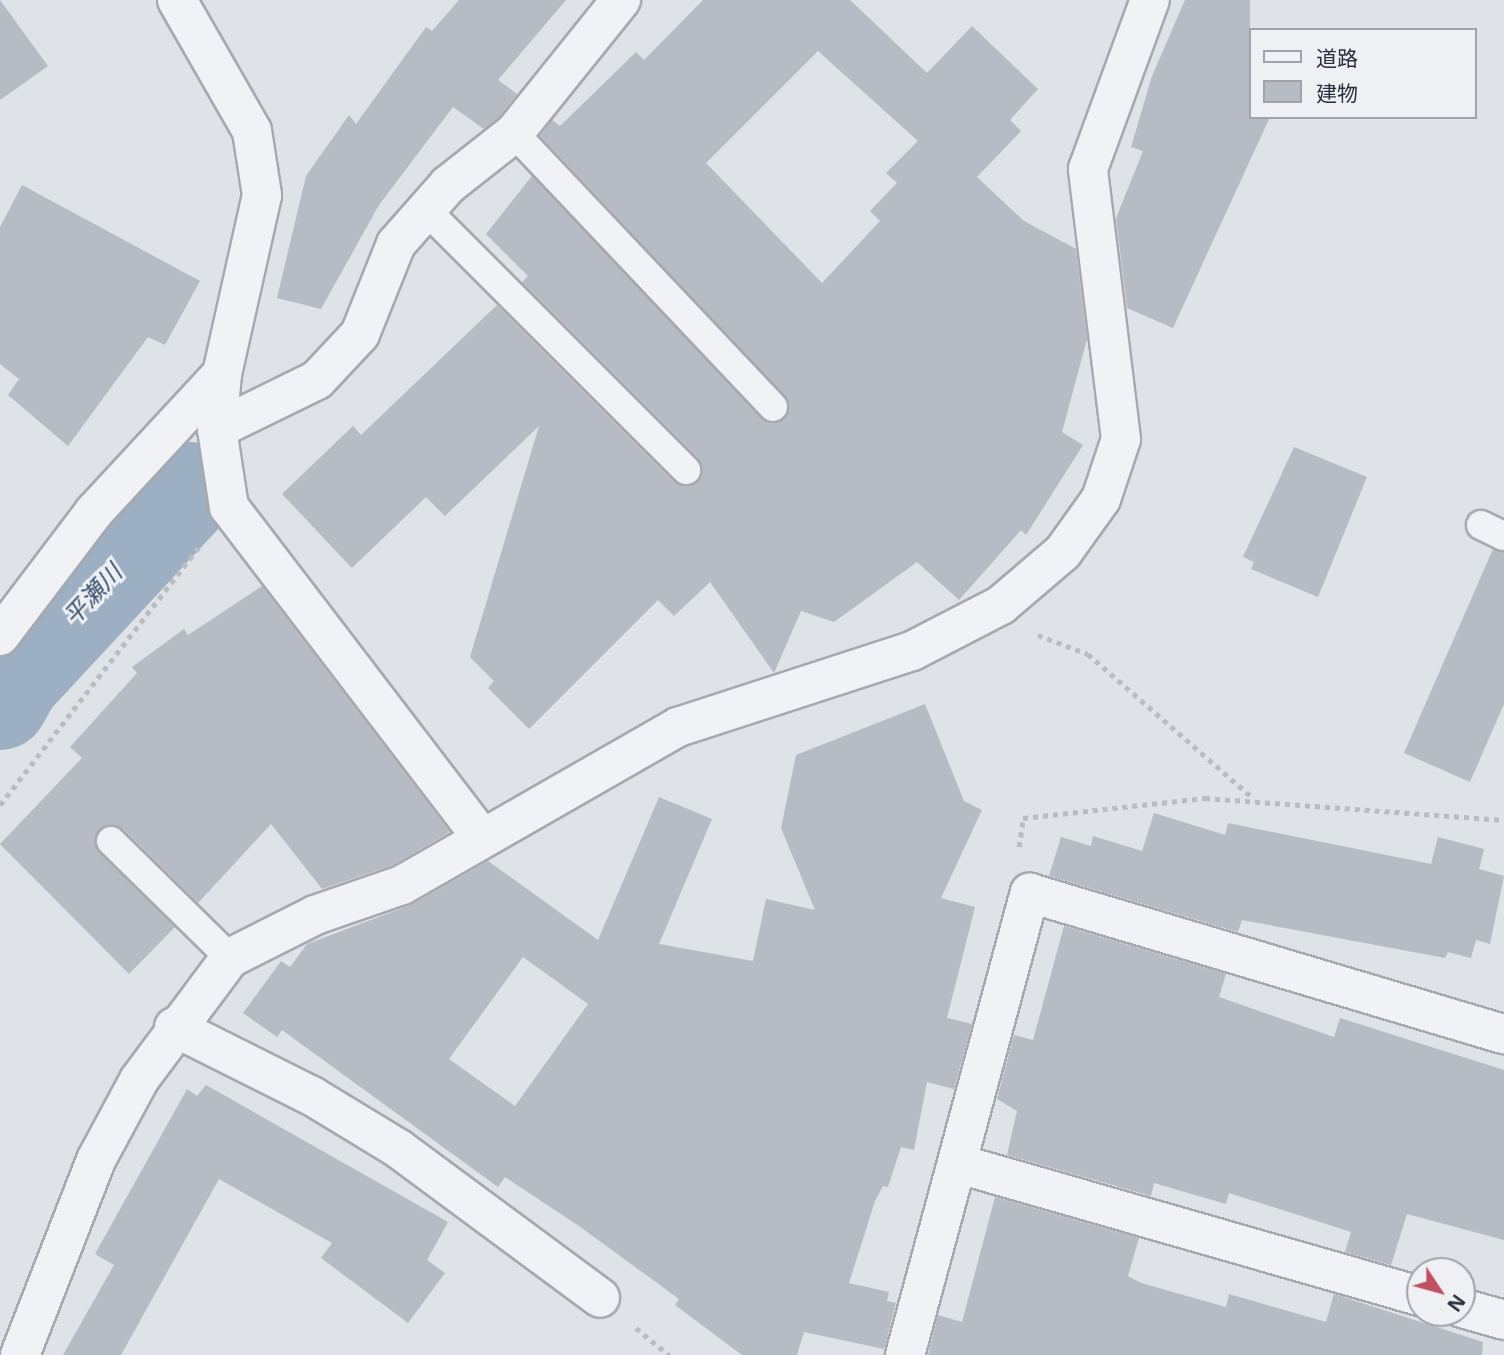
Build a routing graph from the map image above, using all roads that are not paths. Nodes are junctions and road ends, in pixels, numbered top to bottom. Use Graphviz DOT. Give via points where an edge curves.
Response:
graph roads {
  1 [pos="177,0"];
  2 [pos="621,0"];
  3 [pos="1150,0"];
  4 [pos="514,133"];
  5 [pos="426,209"];
  6 [pos="222,374"];
  7 [pos="773,407"];
  8 [pos="218,429"];
  9 [pos="686,470"];
  10 [pos="0,636"];
  11 [pos="481,837"];
  12 [pos="111,841"];
  13 [pos="230,958"];
  14 [pos="174,1027"];
  15 [pos="1504,1034"];
  16 [pos="959,1164"];
  17 [pos="1406,1292"];
  18 [pos="600,1298"];
  19 [pos="1476,1312"];
  20 [pos="1504,1320"];
  21 [pos="20,1355"];
  22 [pos="905,1355"];
  1 -- 6 [label="street" via="252,131 262,195"];
  2 -- 4 [label="street"];
  3 -- 11 [label="street" via="1088,169 1121,439 1101,499 1063,552 1000,605 912,651 678,727"];
  4 -- 5 [label="street"];
  4 -- 7 [label="lane"];
  5 -- 8 [label="street" via="396,244 360,334 317,380"];
  5 -- 9 [label="lane"];
  6 -- 8 [label="street"];
  6 -- 10 [label="street" via="94,512"];
  8 -- 11 [label="street" via="229,507"];
  11 -- 13 [label="street" via="402,885 315,915"];
  12 -- 13 [label="lane"];
  13 -- 14 [label="street"];
  14 -- 18 [label="street" via="399,1149"];
  14 -- 21 [label="street" via="96,1160"];
  15 -- 16 [label="street" via="1030,893"];
  16 -- 17 [label="street"];
  16 -- 22 [label="street"];
  19 -- 20 [label="street"];
}
